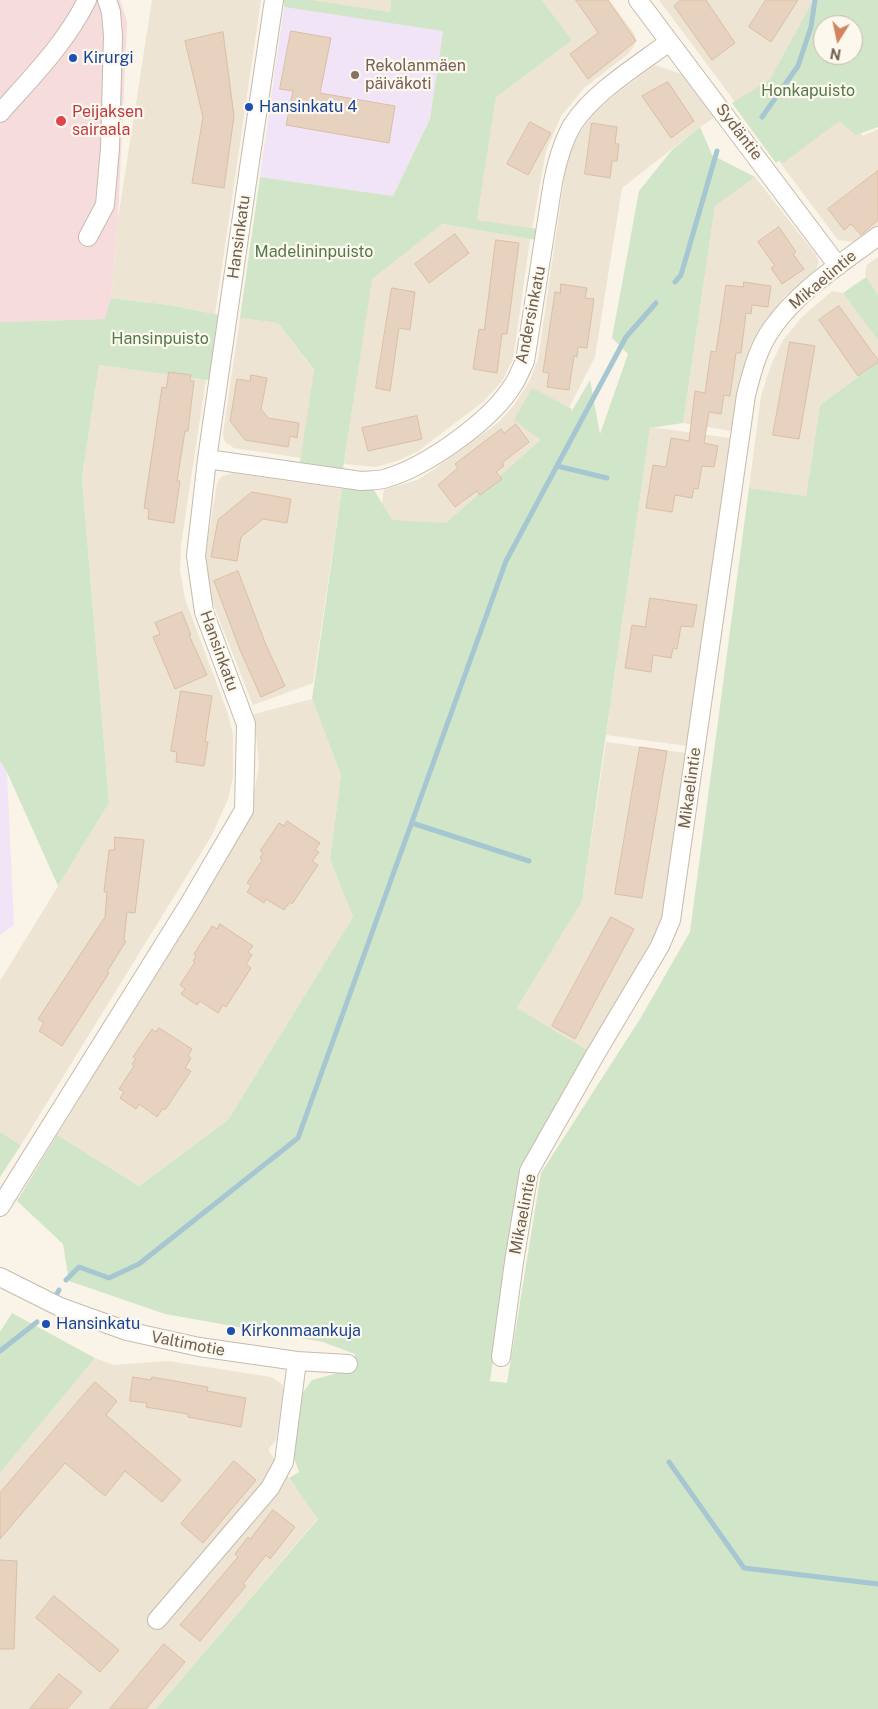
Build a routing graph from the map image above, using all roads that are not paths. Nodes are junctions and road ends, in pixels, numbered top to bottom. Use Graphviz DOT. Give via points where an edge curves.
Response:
graph roads {
  1 [pos="87,0"];
  2 [pos="107,0"];
  3 [pos="274,0"];
  4 [pos="638,0"];
  5 [pos="669,42"];
  6 [pos="0,113"];
  7 [pos="878,236"];
  8 [pos="88,237"];
  9 [pos="838,266"];
  10 [pos="207,459"];
  11 [pos="0,1206"];
  12 [pos="0,1277"];
  13 [pos="502,1358"];
  14 [pos="297,1360"];
  15 [pos="348,1364"];
  16 [pos="157,1620"];
  1 -- 6 [label="street" via="59,45"];
  2 -- 8 [label="street" via="113,36 110,148 105,206"];
  3 -- 10 [label="street, Hansinkatu"];
  4 -- 5 [label="street, Sydäntie"];
  5 -- 9 [label="street, Sydäntie"];
  5 -- 10 [label="street, Andersinkatu" via="587,106 573,125 559,154 525,361 513,386 490,413 420,465 386,479 361,481"];
  7 -- 9 [label="street, Mikaelintie"];
  9 -- 13 [label="street, Mikaelintie" via="794,302 772,328 754,364 746,395 671,920 660,946 530,1171"];
  10 -- 11 [label="street, Hansinkatu" via="196,556 204,612 246,724 244,810"];
  12 -- 14 [label="street, Valtimotie" via="60,1307 127,1331 199,1347"];
  14 -- 15 [label="street, Valtimotie"];
  14 -- 16 [label="street" via="284,1462 270,1488"];
}
